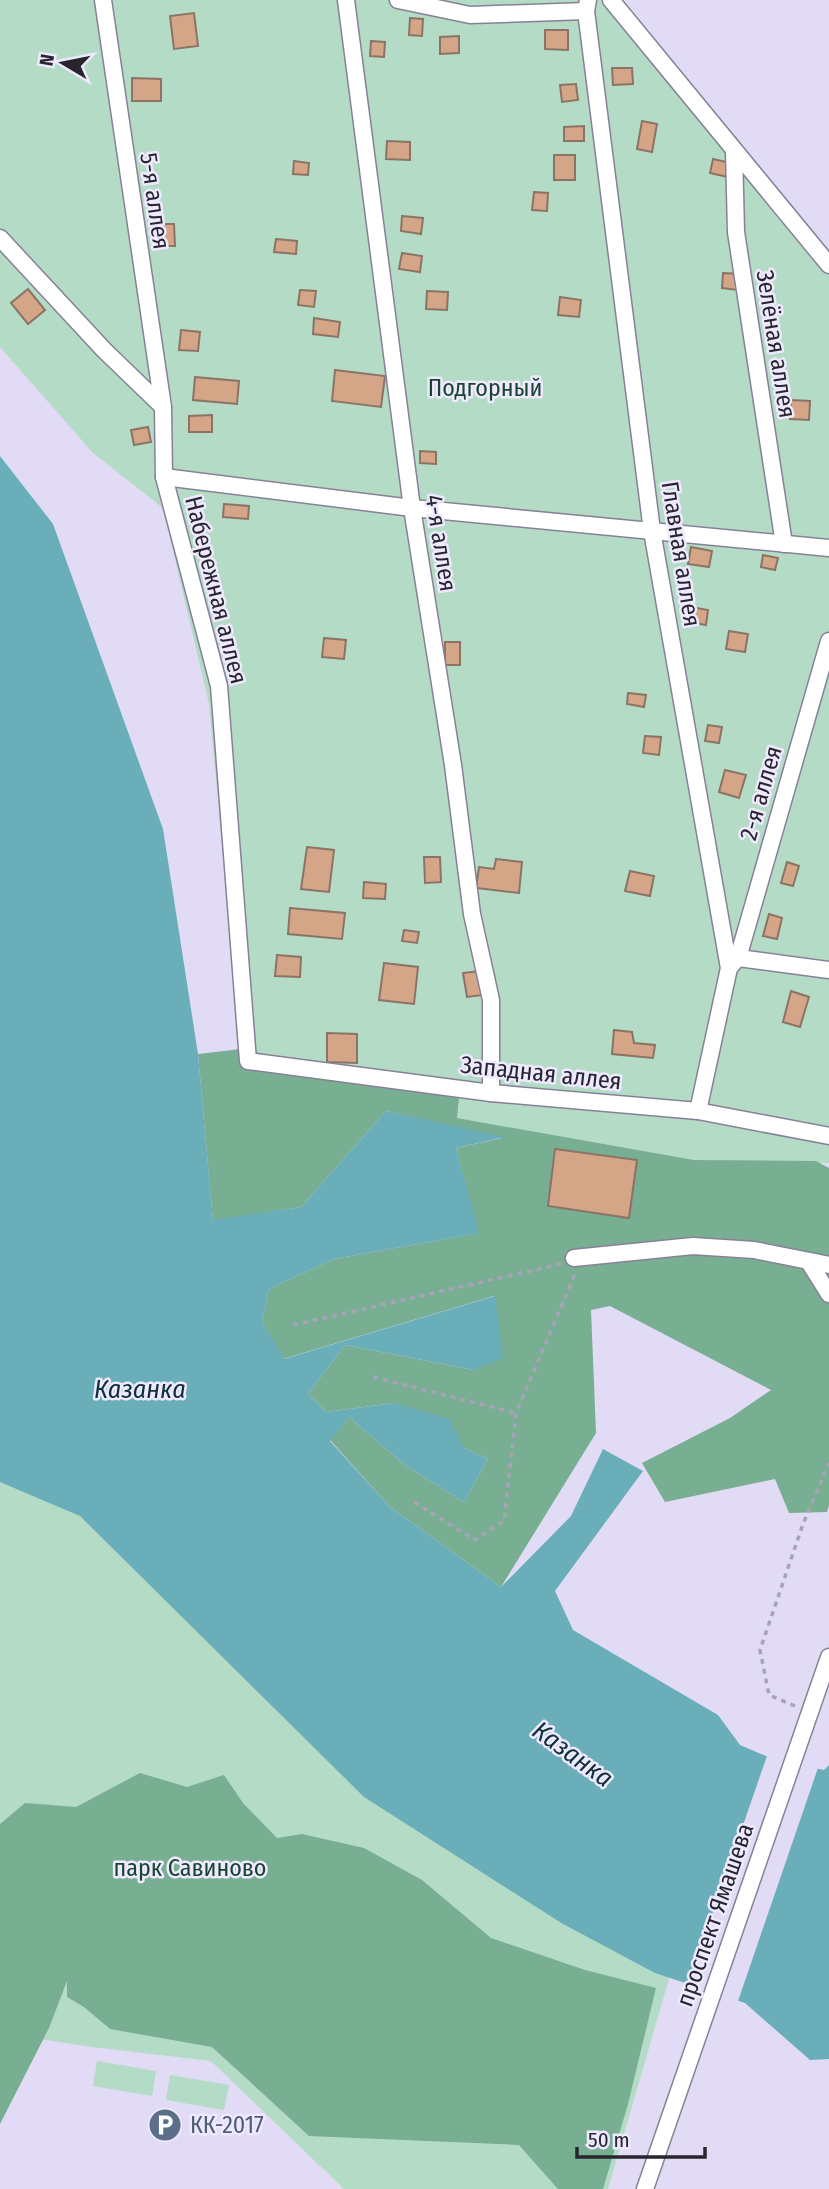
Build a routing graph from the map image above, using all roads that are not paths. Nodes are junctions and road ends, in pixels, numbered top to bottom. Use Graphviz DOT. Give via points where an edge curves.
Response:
graph roads {
  1 [pos="103,0"];
  2 [pos="346,0"];
  3 [pos="398,0"];
  4 [pos="611,0"];
  5 [pos="587,5"];
  6 [pos="734,150"];
  7 [pos="0,238"];
  8 [pos="829,265"];
  9 [pos="163,407"];
  10 [pos="164,477"];
  11 [pos="412,508"];
  12 [pos="652,531"];
  13 [pos="784,544"];
  14 [pos="829,548"];
  15 [pos="829,641"];
  16 [pos="733,963"];
  17 [pos="829,970"];
  18 [pos="248,1061"];
  19 [pos="491,1093"];
  20 [pos="698,1111"];
  21 [pos="829,1136"];
  22 [pos="809,1262"];
  23 [pos="573,1264"];
  24 [pos="829,1265"];
  25 [pos="829,1294"];
  26 [pos="829,1657"];
  27 [pos="645,2189"];
  1 -- 9 [label="lane, 5-я аллея"];
  2 -- 11 [label="lane, 4-я аллея"];
  3 -- 5 [label="lane" via="470,15"];
  4 -- 6 [label="lane"];
  5 -- 12 [label="lane, Главная аллея"];
  6 -- 8 [label="lane"];
  6 -- 13 [label="lane, Зелёная аллея" via="736,232"];
  7 -- 9 [label="lane"];
  9 -- 10 [label="lane, Набережная аллея"];
  10 -- 11 [label="lane"];
  10 -- 18 [label="lane, Набережная аллея" via="219,685"];
  11 -- 12 [label="lane"];
  11 -- 19 [label="lane, 4-я аллея" via="472,915 491,1000"];
  12 -- 13 [label="lane"];
  12 -- 16 [label="lane, Главная аллея"];
  13 -- 14 [label="lane"];
  15 -- 16 [label="lane, 2-я аллея"];
  16 -- 17 [label="lane"];
  16 -- 20 [label="lane, Главная аллея"];
  18 -- 19 [label="lane, Западная аллея"];
  19 -- 20 [label="lane, Западная аллея"];
  20 -- 21 [label="lane, Западная аллея"];
  22 -- 23 [label="lane" via="754,1250 692,1246"];
  22 -- 24 [label="lane"];
  22 -- 25 [label="lane"];
  26 -- 27 [label="lane, проспект Ямашева"];
}
